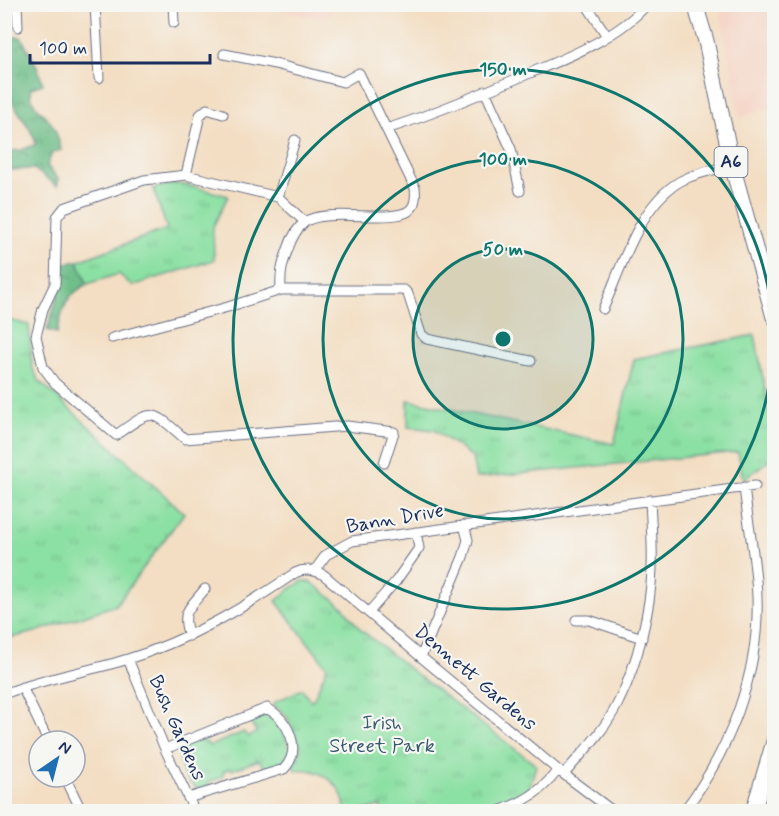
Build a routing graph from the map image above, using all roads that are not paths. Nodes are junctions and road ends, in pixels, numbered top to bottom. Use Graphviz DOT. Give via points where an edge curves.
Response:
graph roads {
  1 [pos="17,4"];
  2 [pos="95,4"];
  3 [pos="173,4"];
  4 [pos="586,4"];
  5 [pos="647,4"];
  6 [pos="695,4"];
  7 [pos="174,23"];
  8 [pos="18,27"];
  9 [pos="607,36"];
  10 [pos="224,54"];
  11 [pos="99,78"];
  12 [pos="485,92"];
  13 [pos="223,114"];
  14 [pos="386,129"];
  15 [pos="295,140"];
  16 [pos="732,165"];
  17 [pos="186,175"];
  18 [pos="520,191"];
  19 [pos="278,197"];
  20 [pos="305,222"];
  21 [pos="770,281"];
  22 [pos="281,290"];
  23 [pos="603,309"];
  24 [pos="774,317"];
  25 [pos="112,338"];
  26 [pos="531,361"];
  27 [pos="384,464"];
  28 [pos="755,486"];
  29 [pos="744,487"];
  30 [pos="650,500"];
  31 [pos="464,525"];
  32 [pos="416,532"];
  33 [pos="315,570"];
  34 [pos="205,589"];
  35 [pos="369,612"];
  36 [pos="576,620"];
  37 [pos="189,636"];
  38 [pos="642,638"];
  39 [pos="421,657"];
  40 [pos="128,659"];
  41 [pos="22,687"];
  42 [pos="4,694"];
  43 [pos="42,729"];
  44 [pos="774,742"];
  45 [pos="165,749"];
  46 [pos="561,772"];
  47 [pos="71,789"];
  48 [pos="188,798"];
  49 [pos="82,812"];
  50 [pos="195,812"];
  51 [pos="496,812"];
  52 [pos="614,812"];
  53 [pos="683,812"];
  54 [pos="753,812"];
  1 -- 8 [label="street"];
  2 -- 11 [label="street"];
  3 -- 7 [label="street"];
  4 -- 9 [label="street"];
  5 -- 9 [label="street"];
  6 -- 16 [label="highway, A6"];
  9 -- 12 [label="street"];
  10 -- 14 [label="street" via="344,82 359,73"];
  12 -- 14 [label="street"];
  12 -- 18 [label="street" via="511,149"];
  13 -- 17 [label="street" via="207,108 200,115"];
  14 -- 20 [label="street" via="415,188 416,200 410,210 321,217"];
  15 -- 19 [label="street"];
  16 -- 21 [label="highway, A6"];
  16 -- 23 [label="street" via="687,178 667,190 647,213"];
  17 -- 19 [label="street"];
  17 -- 27 [label="street" via="144,180 64,208 57,217 55,284 36,336 43,367 55,383 116,435 143,416 159,416 185,439 347,426 394,432"];
  19 -- 20 [label="street"];
  20 -- 22 [label="street" via="291,240 280,272"];
  21 -- 24 [label="highway, A6"];
  22 -- 25 [label="street"];
  22 -- 26 [label="street" via="404,290 421,334 427,339"];
  28 -- 29 [label="street, Bann Drive"];
  29 -- 30 [label="street, Bann Drive"];
  29 -- 53 [label="street" via="757,597 755,641 746,684 719,756"];
  30 -- 31 [label="street, Bann Drive"];
  30 -- 38 [label="street" via="652,569"];
  31 -- 32 [label="street, Bann Drive"];
  31 -- 39 [label="street" via="468,540 463,558"];
  32 -- 33 [label="street, Bann Drive" via="352,541 326,555"];
  32 -- 35 [label="street" via="419,548"];
  33 -- 35 [label="street, Dennett Gardens"];
  33 -- 37 [label="street, Bann Drive" via="295,573"];
  34 -- 37 [label="street" via="184,616"];
  35 -- 39 [label="street, Dennett Gardens"];
  36 -- 38 [label="street" via="589,620"];
  37 -- 40 [label="street, Bann Drive"];
  38 -- 46 [label="street" via="619,701 595,739"];
  39 -- 46 [label="street, Dennett Gardens"];
  40 -- 41 [label="street, Bann Drive"];
  40 -- 45 [label="street, Bush Gardens"];
  41 -- 42 [label="street, Bann Drive"];
  41 -- 43 [label="street"];
  44 -- 54 [label="highway"];
  45 -- 48 [label="street, Bush Gardens"];
  45 -- 48 [label="street" via="267,708 275,713 293,744 290,763 284,769"];
  46 -- 51 [label="street" via="517,805"];
  46 -- 52 [label="street, Dennett Gardens"];
  47 -- 49 [label="street"];
  48 -- 50 [label="street, Bush Gardens"];
}
